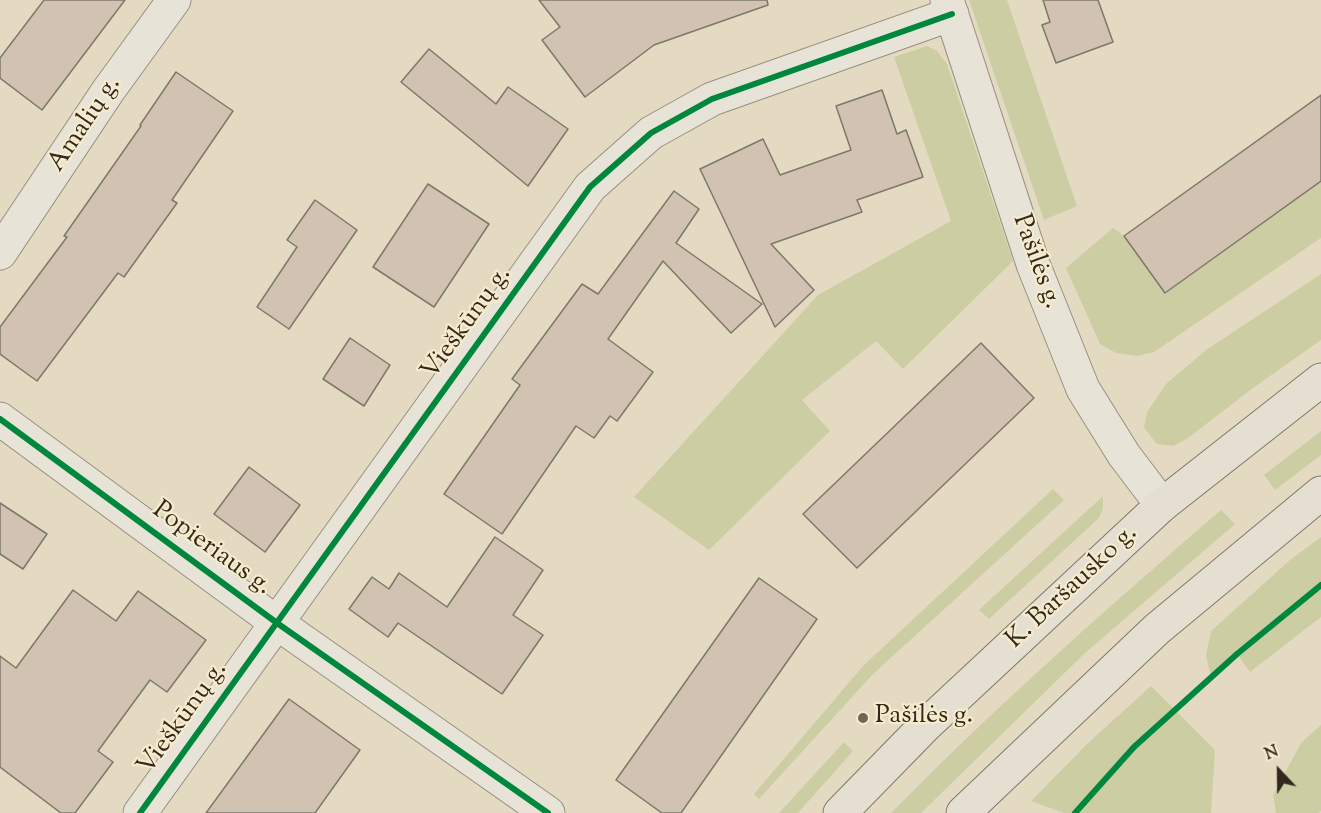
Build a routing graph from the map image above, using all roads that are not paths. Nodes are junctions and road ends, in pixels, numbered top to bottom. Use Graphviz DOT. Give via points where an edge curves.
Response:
graph roads {
  1 [pos="174,0"];
  2 [pos="949,7"];
  3 [pos="0,253"];
  4 [pos="1321,380"];
  5 [pos="0,419"];
  6 [pos="1321,493"];
  7 [pos="1162,506"];
  8 [pos="277,623"];
  9 [pos="140,813"];
  10 [pos="548,813"];
  11 [pos="840,813"];
  12 [pos="963,813"];
  1 -- 3 [label="street, Amalių g." via="108,90"];
  2 -- 7 [label="street, Pašilės g." via="1034,264 1083,389"];
  2 -- 8 [label="street, Vieškūnų g." via="712,99 651,133 590,187"];
  4 -- 7 [label="main road, K. Baršausko g."];
  5 -- 8 [label="street, Popieriaus g."];
  6 -- 12 [label="main road" via="1157,628"];
  7 -- 11 [label="main road, K. Baršausko g." via="925,726"];
  8 -- 9 [label="street, Vieškūnų g."];
  8 -- 10 [label="street, Popieriaus g."];
}
